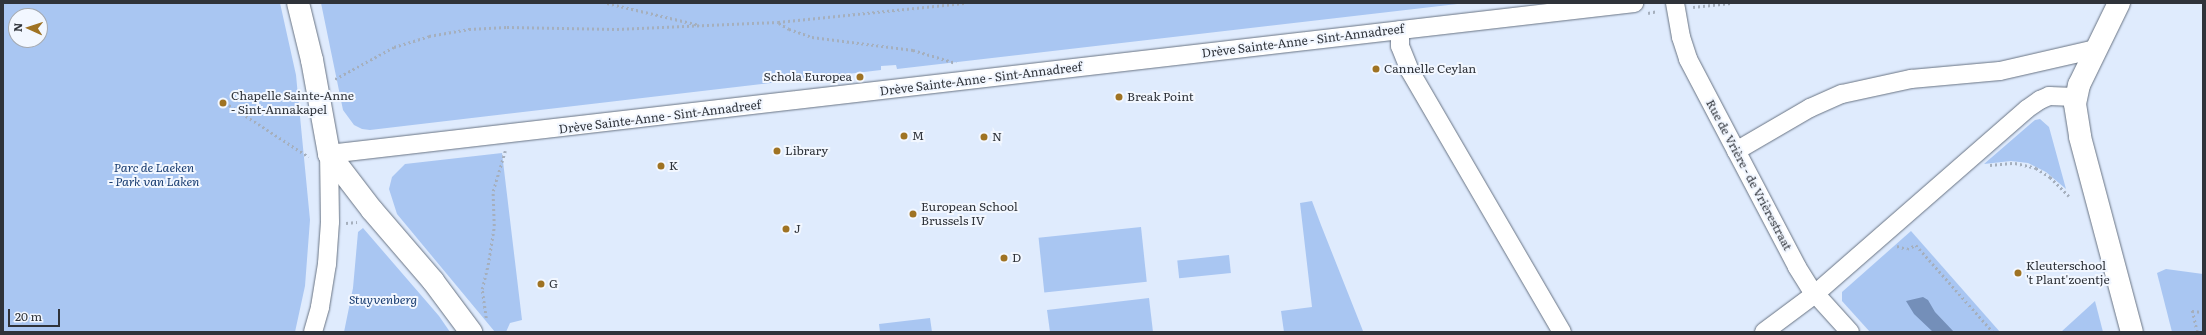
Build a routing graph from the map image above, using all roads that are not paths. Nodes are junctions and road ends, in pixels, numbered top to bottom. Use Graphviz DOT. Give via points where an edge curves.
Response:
graph roads {
  1 [pos="298,3"];
  2 [pos="1634,3"];
  3 [pos="1675,3"];
  4 [pos="2119,3"];
  5 [pos="1400,30"];
  6 [pos="2096,49"];
  7 [pos="2075,97"];
  8 [pos="1736,151"];
  9 [pos="319,156"];
  10 [pos="1815,294"];
  11 [pos="479,328"];
  12 [pos="313,332"];
  13 [pos="1562,332"];
  14 [pos="1764,332"];
  15 [pos="1850,332"];
  16 [pos="2132,332"];
  1 -- 9 [label="street" via="312,60"];
  2 -- 5 [label="street, Drève Sainte-Anne - Sint-Annadreef"];
  3 -- 8 [label="street, Rue de Vrière - de Vrièrestraat" via="1684,48"];
  4 -- 6 [label="street"];
  5 -- 9 [label="street, Drève Sainte-Anne - Sint-Annadreef"];
  5 -- 13 [label="street" via="1401,50 1410,71"];
  6 -- 7 [label="street"];
  6 -- 8 [label="street" via="2000,71 1911,79 1842,94 1810,108"];
  7 -- 10 [label="street" via="2049,96 2027,109"];
  7 -- 16 [label="street" via="2080,137"];
  8 -- 10 [label="street, Rue de Vrière - de Vrièrestraat" via="1797,267"];
  9 -- 11 [label="street" via="372,210 438,287"];
  9 -- 12 [label="street" via="330,222 327,264"];
  10 -- 14 [label="street"];
  10 -- 15 [label="street, Rue de Vrière - de Vrièrestraat"];
}
